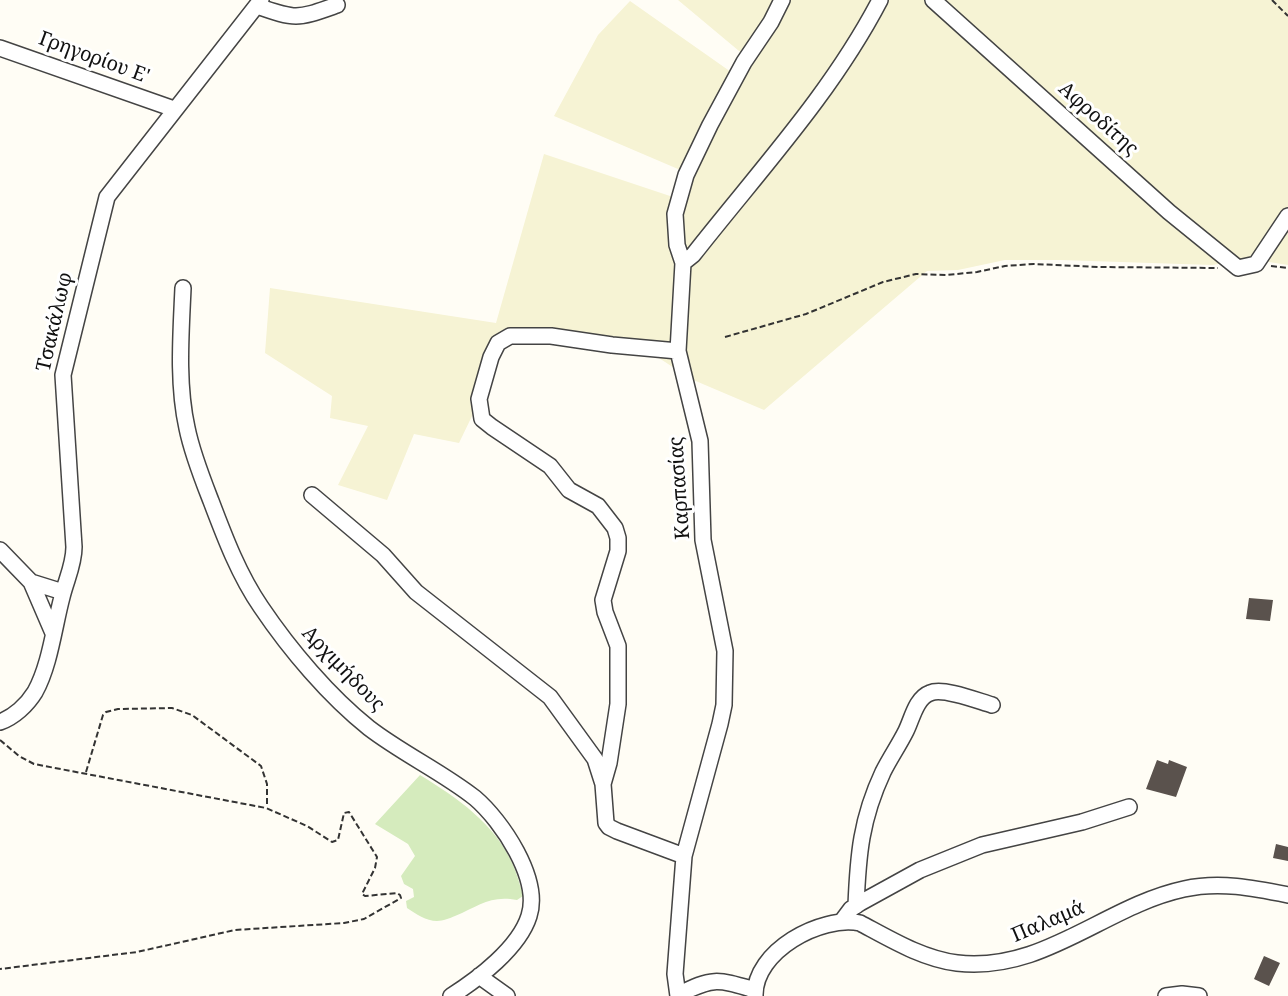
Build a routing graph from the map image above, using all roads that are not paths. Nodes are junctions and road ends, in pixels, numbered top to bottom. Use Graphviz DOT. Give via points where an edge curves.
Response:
graph roads {
  1 [pos="782,0"];
  2 [pos="880,0"];
  3 [pos="933,0"];
  4 [pos="259,3"];
  5 [pos="337,5"];
  6 [pos="0,48"];
  7 [pos="174,109"];
  8 [pos="1288,216"];
  9 [pos="683,263"];
  10 [pos="183,288"];
  11 [pos="678,351"];
  12 [pos="312,495"];
  13 [pos="0,550"];
  14 [pos="6,563"];
  15 [pos="32,582"];
  16 [pos="63,592"];
  17 [pos="52,633"];
  18 [pos="992,705"];
  19 [pos="0,722"];
  20 [pos="603,783"];
  21 [pos="1129,807"];
  22 [pos="684,856"];
  23 [pos="1288,896"];
  24 [pos="856,906"];
  25 [pos="842,921"];
  26 [pos="478,976"];
  27 [pos="755,993"];
  28 [pos="678,995"];
  29 [pos="451,996"];
  30 [pos="507,996"];
  31 [pos="1166,996"];
  32 [pos="1200,996"];
  1 -- 9 [label="street, Καρπασίας" via="744,62 686,175 675,229"];
  2 -- 9 [label="street" via="840,67 795,129"];
  3 -- 8 [label="street, Αφροδίτης" via="1169,212 1238,268 1256,264"];
  4 -- 5 [label="street" via="300,18"];
  4 -- 7 [label="street, Τσακάλωφ"];
  6 -- 7 [label="street, Γρηγορίου Ε'"];
  7 -- 16 [label="street, Τσακάλωφ" via="107,197 64,365 74,554"];
  9 -- 11 [label="street, Καρπασίας"];
  10 -- 26 [label="street, Αρχιμήδους" via="181,352 186,428 224,537 246,583 276,629 343,705 396,747 475,798 508,835 522,864 531,899 529,916 503,955"];
  11 -- 20 [label="street" via="551,336 510,336 498,343 479,399 482,419 550,466 569,490 598,506 615,528 618,551 603,600 618,646 618,704"];
  11 -- 22 [label="street, Καρπασίας" via="700,441 703,540 725,651 724,705"];
  12 -- 20 [label="street" via="382,555 416,592 550,697 595,759"];
  13 -- 14 [label="street"];
  14 -- 15 [label="street"];
  15 -- 16 [label="street"];
  15 -- 17 [label="street"];
  16 -- 17 [label="street, Τσακάλωφ"];
  17 -- 19 [label="street, Τσακάλωφ" via="36,690 19,710"];
  18 -- 24 [label="street" via="932,691 917,705 884,771 865,822 860,840"];
  20 -- 22 [label="street" via="609,827"];
  21 -- 24 [label="street" via="982,845 920,870"];
  22 -- 28 [label="street, Καρπασίας" via="675,974"];
  23 -- 25 [label="street, Παλαμά" via="1222,885 1185,888 1156,897 1019,959 975,964 928,956 860,924"];
  24 -- 25 [label="street"];
  25 -- 27 [label="street" via="820,926 783,947 764,967"];
  26 -- 29 [label="street, Αρχιμήδους"];
  26 -- 30 [label="street"];
  27 -- 28 [label="street" via="715,980"];
  31 -- 32 [label="street"];
}
